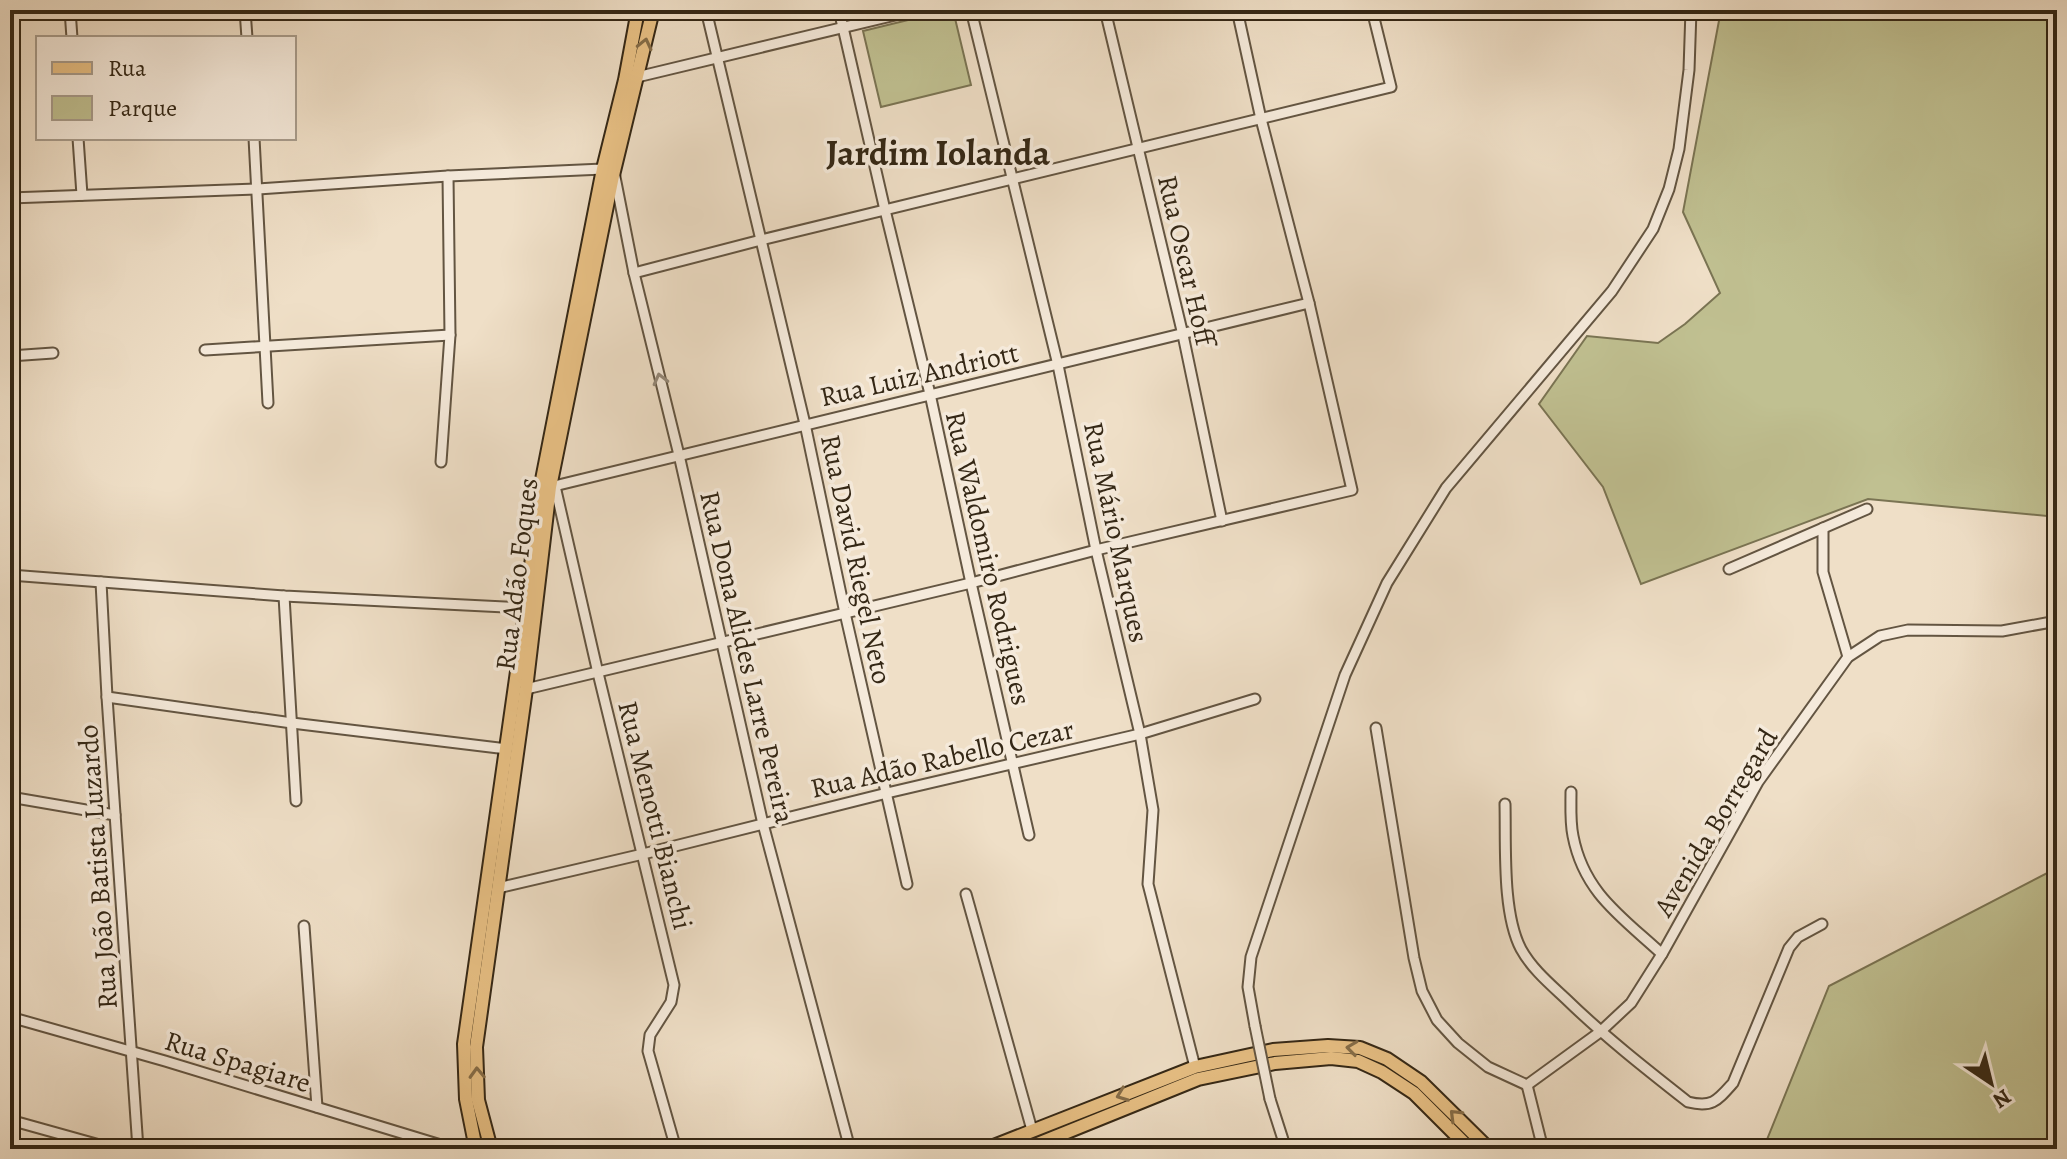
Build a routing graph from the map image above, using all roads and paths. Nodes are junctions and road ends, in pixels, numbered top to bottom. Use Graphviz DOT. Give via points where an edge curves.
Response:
graph roads {
  1 [pos="70,10"];
  2 [pos="245,10"];
  3 [pos="638,10"];
  4 [pos="653,10"];
  5 [pos="706,10"];
  6 [pos="839,10"];
  7 [pos="916,10"];
  8 [pos="971,10"];
  9 [pos="1105,10"];
  10 [pos="1237,10"];
  11 [pos="1372,10"];
  12 [pos="1691,10"];
  13 [pos="843,28"];
  14 [pos="72,36"];
  15 [pos="247,36"];
  16 [pos="717,58"];
  17 [pos="637,77"];
  18 [pos="1261,119"];
  19 [pos="78,140"];
  20 [pos="254,140"];
  21 [pos="1138,149"];
  22 [pos="609,170"];
  23 [pos="448,176"];
  24 [pos="1013,179"];
  25 [pos="258,189"];
  26 [pos="82,195"];
  27 [pos="10,198"];
  28 [pos="885,210"];
  29 [pos="761,240"];
  30 [pos="634,273"];
  31 [pos="1309,303"];
  32 [pos="450,335"];
  33 [pos="1183,335"];
  34 [pos="265,346"];
  35 [pos="205,350"];
  36 [pos="53,353"];
  37 [pos="10,356"];
  38 [pos="1058,365"];
  39 [pos="930,394"];
  40 [pos="268,403"];
  41 [pos="805,424"];
  42 [pos="679,455"];
  43 [pos="441,462"];
  44 [pos="548,487"];
  45 [pos="1867,509"];
  46 [pos="1222,521"];
  47 [pos="1823,528"];
  48 [pos="1096,550"];
  49 [pos="1729,569"];
  50 [pos="10,575"];
  51 [pos="101,582"];
  52 [pos="971,583"];
  53 [pos="284,596"];
  54 [pos="526,608"];
  55 [pos="845,613"];
  56 [pos="2056,624"];
  57 [pos="721,642"];
  58 [pos="1848,657"];
  59 [pos="598,673"];
  60 [pos="526,689"];
  61 [pos="107,697"];
  62 [pos="1255,699"];
  63 [pos="292,723"];
  64 [pos="1376,728"];
  65 [pos="1140,734"];
  66 [pos="507,749"];
  67 [pos="1012,763"];
  68 [pos="1571,792"];
  69 [pos="887,793"];
  70 [pos="10,797"];
  71 [pos="296,801"];
  72 [pos="1505,804"];
  73 [pos="115,815"];
  74 [pos="763,824"];
  75 [pos="1029,835"];
  76 [pos="643,854"];
  77 [pos="907,884"];
  78 [pos="498,888"];
  79 [pos="966,894"];
  80 [pos="1822,924"];
  81 [pos="304,926"];
  82 [pos="1662,954"];
  83 [pos="10,1017"];
  84 [pos="1600,1032"];
  85 [pos="132,1052"];
  86 [pos="1195,1067"];
  87 [pos="1527,1085"];
  88 [pos="317,1107"];
  89 [pos="10,1120"];
  90 [pos="1032,1130"];
  91 [pos="114,1149"];
  92 [pos="138,1149"];
  93 [pos="454,1149"];
  94 [pos="476,1149"];
  95 [pos="491,1149"];
  96 [pos="676,1149"];
  97 [pos="850,1149"];
  98 [pos="986,1149"];
  99 [pos="1025,1149"];
  100 [pos="1286,1149"];
  101 [pos="1470,1149"];
  102 [pos="1489,1149"];
  103 [pos="1543,1149"];
  1 -- 14 [label="street"];
  2 -- 15 [label="street"];
  3 -- 22 [label="main road, Rua Adão Foques"];
  17 -- 4 [label="main road, Rua Adão Foques, one-way"];
  5 -- 16 [label="street, Rua David Riegel Neto"];
  6 -- 13 [label="street, Rua Waldomiro Rodrigues"];
  7 -- 13 [label="street"];
  8 -- 24 [label="street, Rua Mário Marques"];
  9 -- 21 [label="street, Rua Oscar Hoff"];
  10 -- 18 [label="street"];
  11 -- 18 [label="street" via="1391,87"];
  12 -- 100 [label="street, bridge" via="1679,149 1653,229 1612,291 1446,488 1387,583 1345,675 1251,957 1248,987 1255,1026"];
  13 -- 16 [label="street"];
  13 -- 28 [label="street, Rua Waldomiro Rodrigues"];
  16 -- 17 [label="street"];
  16 -- 29 [label="street, Rua David Riegel Neto"];
  17 -- 22 [label="main road, Rua Adão Foques"];
  18 -- 21 [label="street"];
  18 -- 31 [label="street"];
  19 -- 26 [label="street"];
  20 -- 25 [label="street"];
  21 -- 24 [label="street"];
  21 -- 33 [label="street, Rua Oscar Hoff"];
  22 -- 23 [label="street"];
  22 -- 30 [label="street, Rua Dona Alides Larre Pereira"];
  22 -- 44 [label="main road, Rua Adão Foques"];
  23 -- 25 [label="street"];
  23 -- 32 [label="street"];
  24 -- 28 [label="street"];
  24 -- 38 [label="street, Rua Mário Marques"];
  25 -- 26 [label="street"];
  25 -- 34 [label="street"];
  26 -- 27 [label="street"];
  28 -- 29 [label="street"];
  28 -- 39 [label="street, Rua Waldomiro Rodrigues"];
  29 -- 30 [label="street"];
  29 -- 41 [label="street, Rua David Riegel Neto"];
  42 -- 30 [label="street, Rua Dona Alides Larre Pereira, one-way"];
  31 -- 33 [label="street, Rua Luiz Andriott"];
  31 -- 46 [label="street" via="1352,490"];
  32 -- 34 [label="street"];
  32 -- 43 [label="street"];
  33 -- 38 [label="street, Rua Luiz Andriott"];
  33 -- 46 [label="street, Rua Oscar Hoff"];
  34 -- 35 [label="street"];
  34 -- 40 [label="street"];
  36 -- 37 [label="street"];
  38 -- 39 [label="street, Rua Luiz Andriott"];
  38 -- 48 [label="street, Rua Mário Marques"];
  39 -- 41 [label="street, Rua Luiz Andriott"];
  39 -- 52 [label="street, Rua Waldomiro Rodrigues"];
  41 -- 42 [label="street, Rua Luiz Andriott"];
  41 -- 55 [label="street, Rua David Riegel Neto"];
  42 -- 44 [label="street, Rua Luiz Andriott"];
  42 -- 57 [label="street, Rua Dona Alides Larre Pereira"];
  44 -- 54 [label="main road, Rua Adão Foques"];
  44 -- 59 [label="street, Rua Menotti Bianchi"];
  44 -- 60 [label="main road, Rua Adão Foques"];
  45 -- 47 [label="street"];
  46 -- 48 [label="street"];
  47 -- 49 [label="street"];
  47 -- 58 [label="street" via="1823,572"];
  48 -- 52 [label="street"];
  48 -- 65 [label="street, Rua Mário Marques"];
  50 -- 51 [label="street"];
  51 -- 53 [label="street"];
  51 -- 61 [label="street, Rua João Batista Luzardo"];
  52 -- 55 [label="street"];
  52 -- 67 [label="street, Rua Waldomiro Rodrigues"];
  53 -- 54 [label="street"];
  53 -- 63 [label="street"];
  54 -- 66 [label="main road, Rua Adão Foques"];
  55 -- 57 [label="street"];
  55 -- 69 [label="street, Rua David Riegel Neto"];
  56 -- 58 [label="street, Avenida Borregard" via="2002,631 1908,630 1880,636"];
  57 -- 59 [label="street"];
  57 -- 74 [label="street, Rua Dona Alides Larre Pereira"];
  58 -- 82 [label="street, Avenida Borregard" via="1758,782"];
  59 -- 60 [label="street"];
  59 -- 76 [label="street, Rua Menotti Bianchi"];
  60 -- 78 [label="main road, Rua Adão Foques"];
  61 -- 63 [label="street"];
  61 -- 73 [label="street, Rua João Batista Luzardo"];
  62 -- 65 [label="street, Rua Adão Rabello Cezar"];
  63 -- 66 [label="street"];
  63 -- 71 [label="street"];
  64 -- 87 [label="street" via="1422,991 1437,1020 1458,1043 1488,1067"];
  65 -- 67 [label="street, Rua Adão Rabello Cezar"];
  65 -- 86 [label="street, Rua Mário Marques" via="1153,810 1148,884"];
  66 -- 94 [label="main road, Rua Adão Foques" via="464,1044 466,1099"];
  67 -- 69 [label="street, Rua Adão Rabello Cezar"];
  67 -- 75 [label="street, Rua Waldomiro Rodrigues"];
  68 -- 82 [label="street" via="1572,834 1587,880"];
  69 -- 74 [label="street, Rua Adão Rabello Cezar"];
  69 -- 77 [label="street, Rua David Riegel Neto"];
  70 -- 73 [label="street"];
  72 -- 84 [label="street" via="1508,896 1521,949 1539,974"];
  73 -- 85 [label="street, Rua João Batista Luzardo"];
  74 -- 76 [label="street, Rua Adão Rabello Cezar"];
  74 -- 97 [label="street, Rua Dona Alides Larre Pereira"];
  76 -- 78 [label="street, Rua Adão Rabello Cezar"];
  76 -- 96 [label="street, Rua Menotti Bianchi" via="674,985 671,1002 650,1035 648,1051"];
  95 -- 78 [label="main road, Rua Adão Foques, one-way" via="478,1100 476,1047"];
  79 -- 90 [label="street"];
  80 -- 84 [label="street" via="1789,948 1733,1083 1705,1106 1688,1102"];
  81 -- 88 [label="street"];
  82 -- 84 [label="street, Avenida Borregard" via="1631,1003"];
  83 -- 85 [label="street, Rua Spagiare"];
  84 -- 87 [label="street, Avenida Borregard"];
  85 -- 88 [label="street, Rua Spagiare"];
  85 -- 92 [label="street, Rua João Batista Luzardo"];
  86 -- 90 [label="main road, one-way"];
  102 -- 86 [label="main road, one-way" via="1421,1082 1360,1048 1273,1050"];
  87 -- 103 [label="street"];
  88 -- 93 [label="street, Rua Spagiare"];
  89 -- 91 [label="street"];
  90 -- 98 [label="main road"];
  99 -- 101 [label="main road" via="1198,1079 1331,1058 1358,1061 1382,1072 1414,1093"];
}
